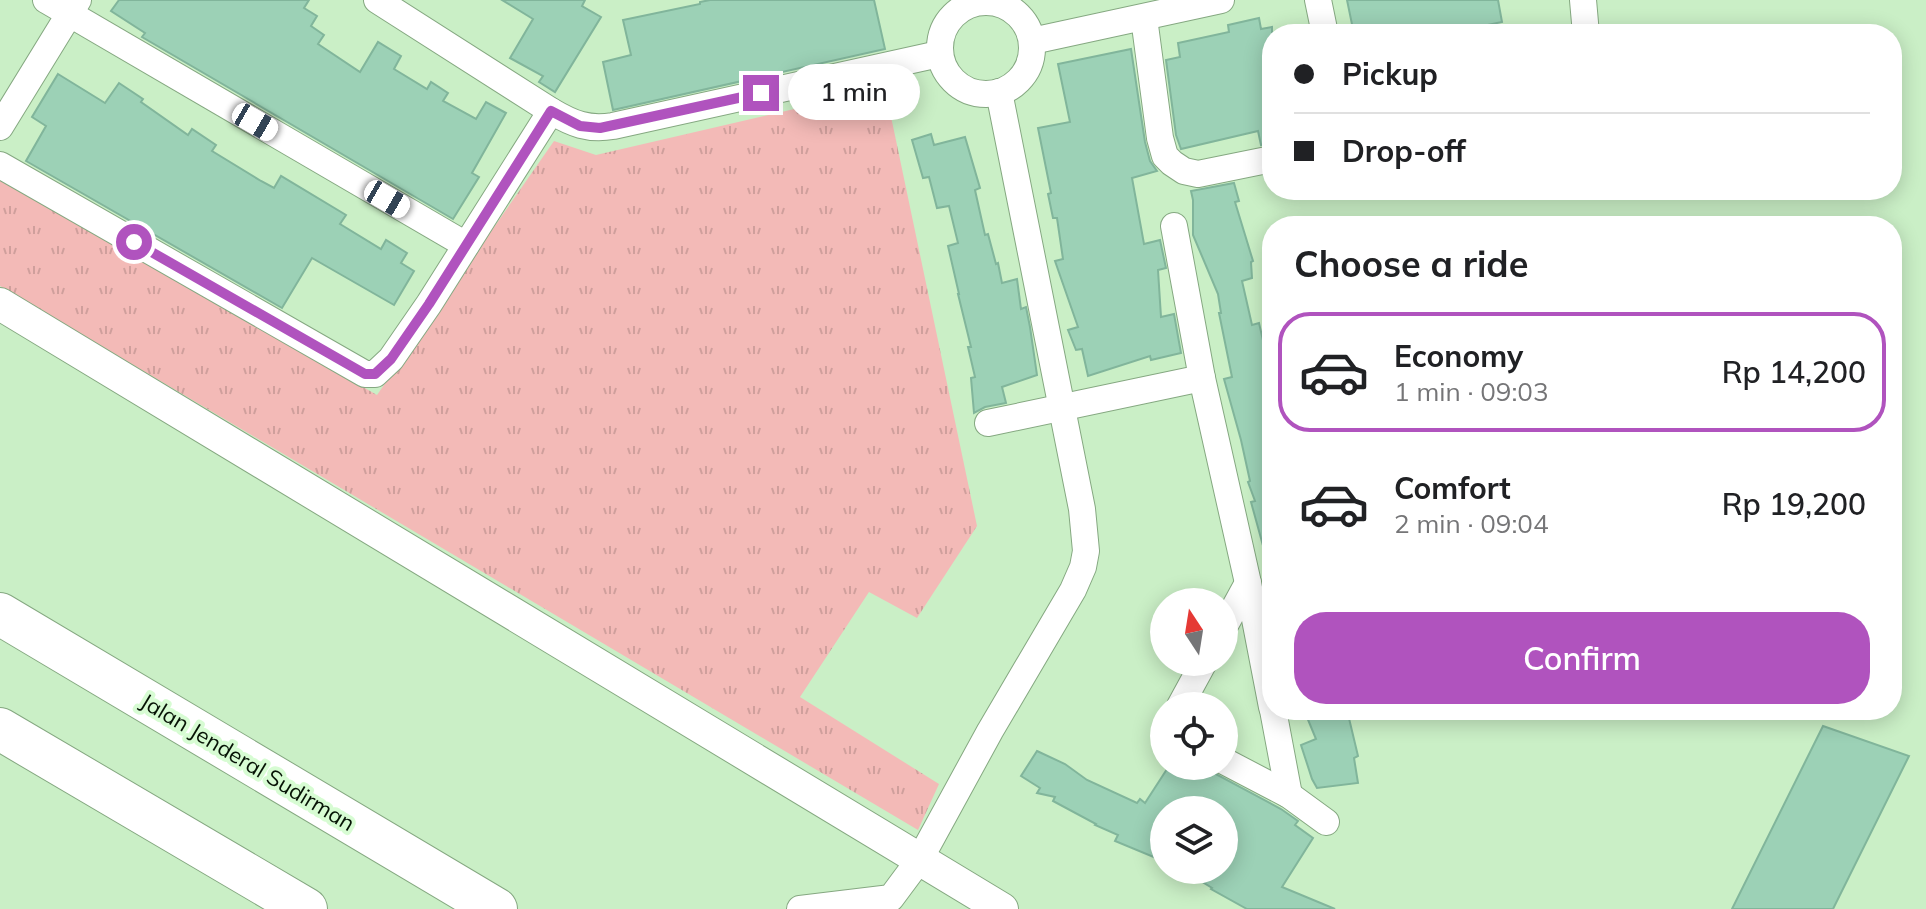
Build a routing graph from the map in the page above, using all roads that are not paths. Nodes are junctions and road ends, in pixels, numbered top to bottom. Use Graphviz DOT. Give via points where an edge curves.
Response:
graph roads {
  1 [pos="46,0"];
  2 [pos="377,0"];
  3 [pos="1221,0"];
  4 [pos="1318,0"];
  5 [pos="1583,0"];
  6 [pos="979,1"];
  7 [pos="74,7"];
  8 [pos="1144,18"];
  9 [pos="1323,24"];
  10 [pos="1585,24"];
  11 [pos="1032,41"];
  12 [pos="939,54"];
  13 [pos="999,92"];
  14 [pos="551,111"];
  15 [pos="0,127"];
  16 [pos="1262,161"];
  17 [pos="0,165"];
  18 [pos="1174,226"];
  19 [pos="466,245"];
  20 [pos="0,304"];
  21 [pos="1202,378"];
  22 [pos="1062,407"];
  23 [pos="988,423"];
  24 [pos="1248,583"];
  25 [pos="1238,601"];
  26 [pos="0,614"];
  27 [pos="1262,656"];
  28 [pos="1274,720"];
  29 [pos="0,729"];
  30 [pos="1238,768"];
  31 [pos="1289,795"];
  32 [pos="1326,822"];
  33 [pos="920,859"];
  34 [pos="894,904"];
  35 [pos="306,909"];
  36 [pos="496,909"];
  37 [pos="800,909"];
  38 [pos="1002,909"];
  1 -- 7 [label="street"];
  2 -- 14 [label="street"];
  3 -- 8 [label="street"];
  4 -- 9 [label="street"];
  5 -- 10 [label="street"];
  6 -- 11 [label="street" via="1008,7 1020,16"];
  6 -- 12 [label="street" via="953,14"];
  7 -- 15 [label="street"];
  7 -- 19 [label="street"];
  8 -- 11 [label="street"];
  8 -- 16 [label="street" via="1165,156 1184,171 1198,174"];
  11 -- 13 [label="street" via="1024,74"];
  12 -- 13 [label="street" via="944,69 967,91"];
  12 -- 14 [label="street" via="600,128 580,126"];
  13 -- 22 [label="street"];
  14 -- 19 [label="street"];
  17 -- 19 [label="street" via="365,374 379,372 391,359"];
  18 -- 21 [label="street"];
  20 -- 33 [label="street"];
  21 -- 22 [label="street"];
  21 -- 24 [label="street"];
  22 -- 23 [label="street"];
  22 -- 33 [label="street" via="1082,509 1083,567"];
  24 -- 25 [label="street"];
  24 -- 27 [label="street"];
  26 -- 36 [label="highway, Jalan Jenderal Sudirman"];
  28 -- 31 [label="street"];
  29 -- 35 [label="highway"];
  30 -- 31 [label="street"];
  31 -- 32 [label="street"];
  33 -- 34 [label="street"];
  33 -- 38 [label="street"];
  34 -- 37 [label="street"];
}
